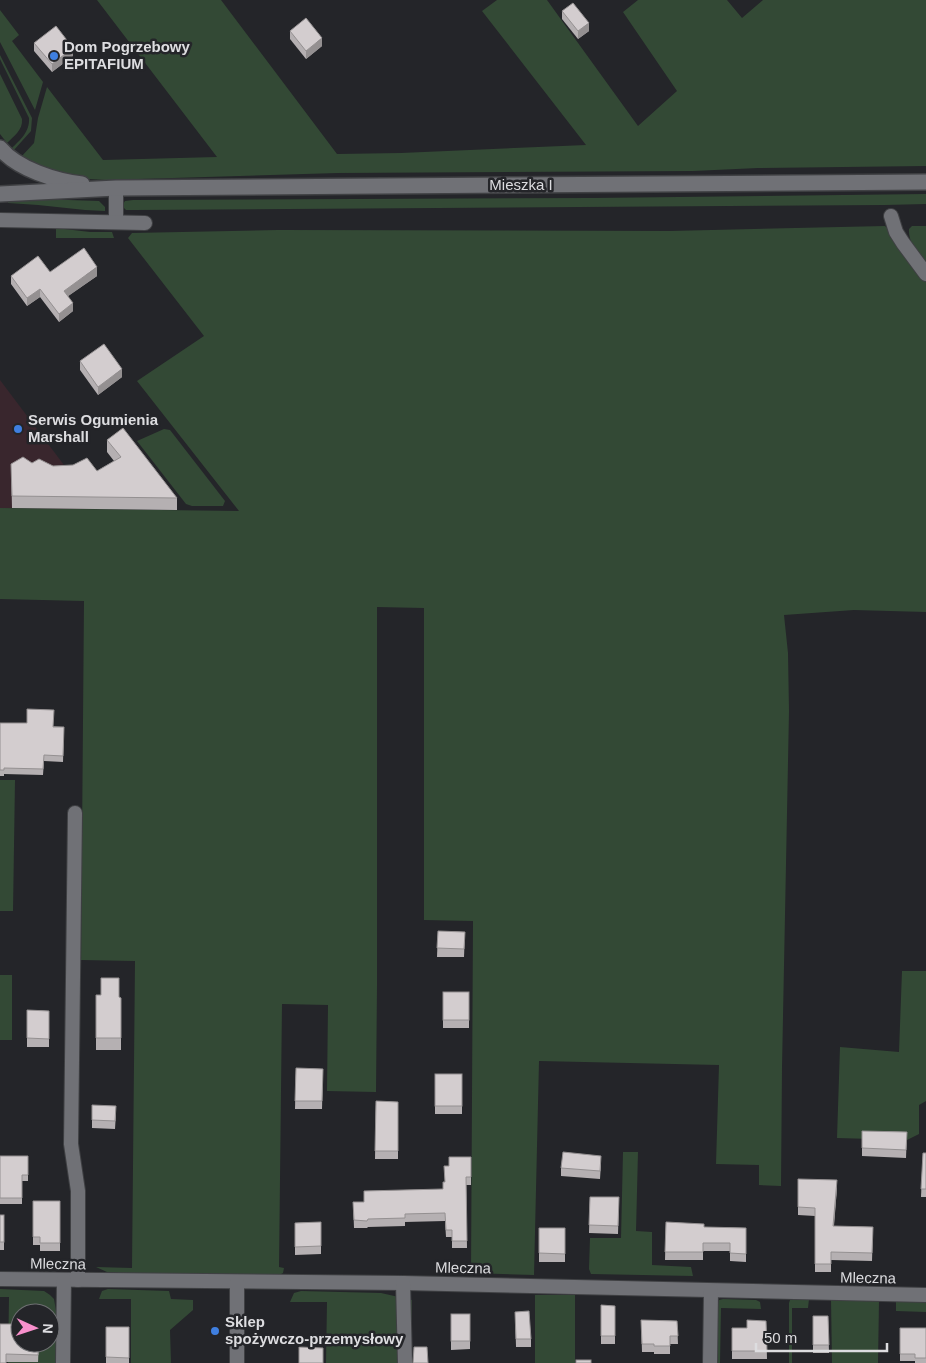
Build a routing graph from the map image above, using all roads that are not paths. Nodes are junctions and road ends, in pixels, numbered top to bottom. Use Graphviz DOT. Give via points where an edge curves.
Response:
graph roads {
  1 [pos="0,148"];
  2 [pos="926,182"];
  3 [pos="116,188"];
  4 [pos="0,194"];
  5 [pos="891,216"];
  6 [pos="0,220"];
  7 [pos="116,222"];
  8 [pos="145,223"];
  9 [pos="926,274"];
  10 [pos="75,813"];
  11 [pos="0,1279"];
  12 [pos="71,1280"];
  13 [pos="237,1282"];
  14 [pos="403,1283"];
  15 [pos="711,1291"];
  16 [pos="926,1295"];
  17 [pos="63,1363"];
  18 [pos="237,1363"];
  19 [pos="405,1363"];
  20 [pos="710,1363"];
  1 -- 3 [label="street" via="24,166 42,174 72,183"];
  2 -- 3 [label="street, Mieszka I"];
  3 -- 4 [label="street"];
  3 -- 7 [label="street"];
  5 -- 9 [label="street" via="896,232"];
  6 -- 7 [label="street"];
  7 -- 8 [label="street"];
  10 -- 12 [label="street" via="72,1144 78,1191"];
  11 -- 12 [label="street, Mleczna"];
  12 -- 13 [label="street, Mleczna"];
  12 -- 17 [label="street"];
  13 -- 14 [label="street, Mleczna"];
  13 -- 18 [label="street"];
  14 -- 15 [label="street, Mleczna"];
  14 -- 19 [label="street"];
  15 -- 16 [label="street, Mleczna"];
  15 -- 20 [label="street"];
}
